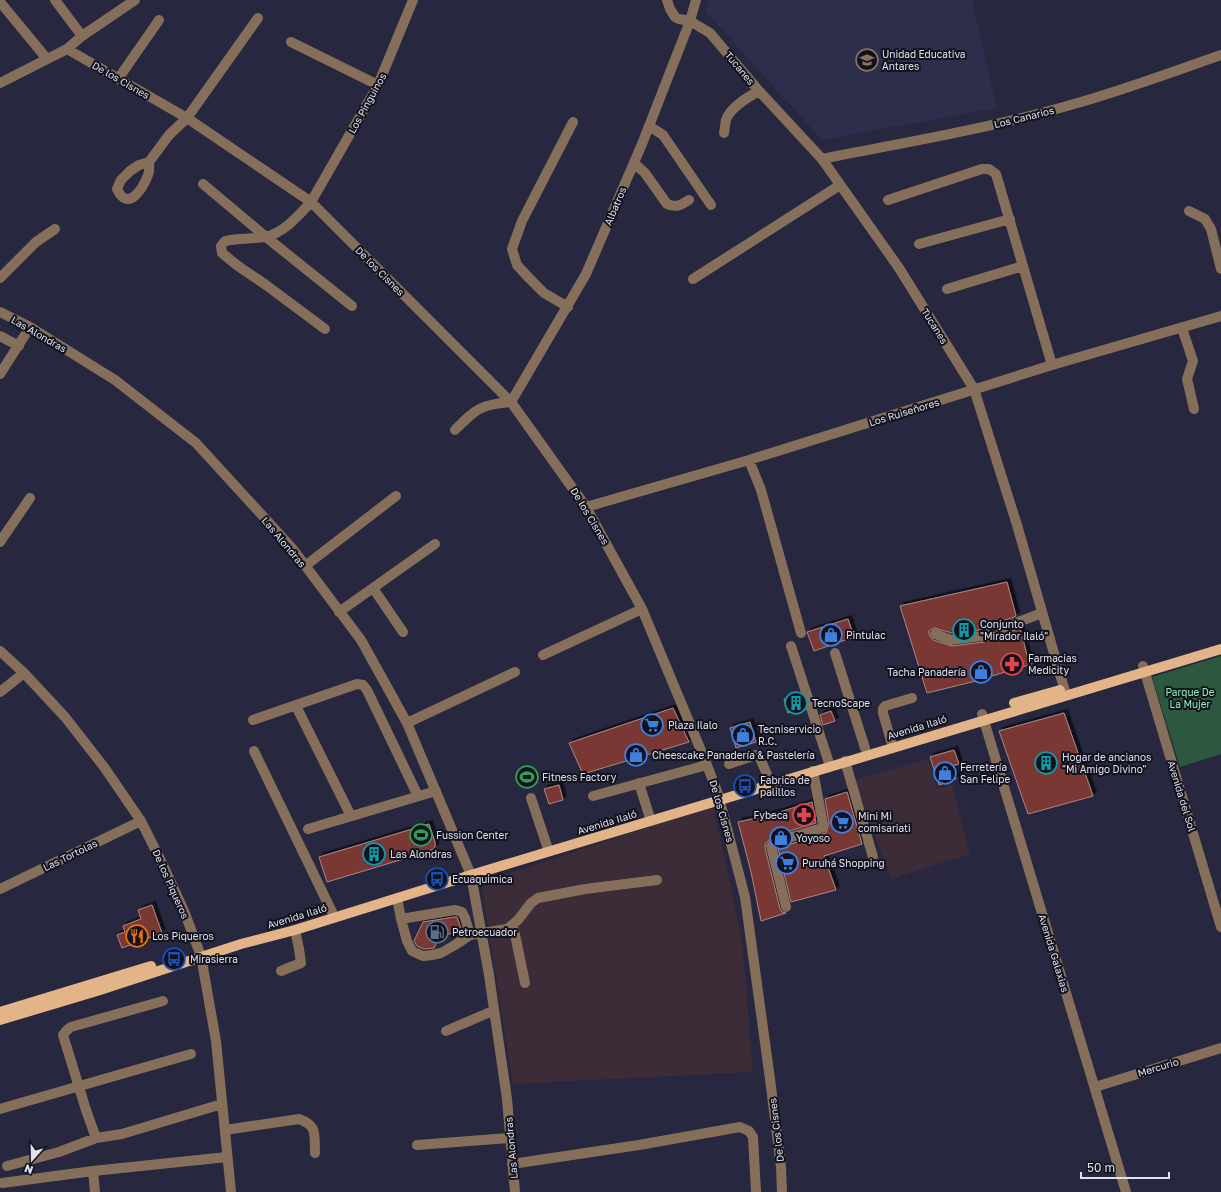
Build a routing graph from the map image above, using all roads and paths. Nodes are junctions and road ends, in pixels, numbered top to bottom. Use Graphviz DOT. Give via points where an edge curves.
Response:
graph roads {
  1 [pos="55,0"];
  2 [pos="135,0"];
  3 [pos="413,0"];
  4 [pos="667,0"];
  5 [pos="696,0"];
  6 [pos="0,2"];
  7 [pos="258,18"];
  8 [pos="159,20"];
  9 [pos="690,21"];
  10 [pos="82,36"];
  11 [pos="291,42"];
  12 [pos="67,49"];
  13 [pos="1221,55"];
  14 [pos="47,59"];
  15 [pos="118,78"];
  16 [pos="0,83"];
  17 [pos="378,85"];
  18 [pos="759,91"];
  19 [pos="187,118"];
  20 [pos="573,122"];
  21 [pos="649,126"];
  22 [pos="724,133"];
  23 [pos="822,159"];
  24 [pos="149,162"];
  25 [pos="634,163"];
  26 [pos="203,184"];
  27 [pos="840,185"];
  28 [pos="689,200"];
  29 [pos="888,200"];
  30 [pos="312,202"];
  31 [pos="711,204"];
  32 [pos="1189,211"];
  33 [pos="1010,219"];
  34 [pos="55,229"];
  35 [pos="266,237"];
  36 [pos="920,244"];
  37 [pos="1023,266"];
  38 [pos="1221,269"];
  39 [pos="0,278"];
  40 [pos="693,279"];
  41 [pos="947,289"];
  42 [pos="352,306"];
  43 [pos="568,307"];
  44 [pos="0,312"];
  45 [pos="1221,316"];
  46 [pos="30,327"];
  47 [pos="1182,328"];
  48 [pos="325,329"];
  49 [pos="0,336"];
  50 [pos="19,346"];
  51 [pos="1052,365"];
  52 [pos="0,374"];
  53 [pos="974,389"];
  54 [pos="511,402"];
  55 [pos="1194,409"];
  56 [pos="455,430"];
  57 [pos="749,460"];
  58 [pos="396,496"];
  59 [pos="30,498"];
  60 [pos="586,506"];
  61 [pos="0,542"];
  62 [pos="435,544"];
  63 [pos="305,566"];
  64 [pos="373,588"];
  65 [pos="642,609"];
  66 [pos="339,612"];
  67 [pos="1042,613"];
  68 [pos="403,632"];
  69 [pos="801,633"];
  70 [pos="935,634"];
  71 [pos="1221,642"];
  72 [pos="791,646"];
  73 [pos="1221,649"];
  74 [pos="0,651"];
  75 [pos="835,653"];
  76 [pos="543,655"];
  77 [pos="1143,668"];
  78 [pos="515,672"];
  79 [pos="24,673"];
  80 [pos="0,692"];
  81 [pos="1065,692"];
  82 [pos="912,698"];
  83 [pos="296,706"];
  84 [pos="983,717"];
  85 [pos="253,720"];
  86 [pos="407,723"];
  87 [pos="891,741"];
  88 [pos="865,748"];
  89 [pos="254,751"];
  90 [pos="828,760"];
  91 [pos="845,762"];
  92 [pos="729,764"];
  93 [pos="707,765"];
  94 [pos="813,771"];
  95 [pos="768,779"];
  96 [pos="639,783"];
  97 [pos="436,791"];
  98 [pos="418,796"];
  99 [pos="593,796"];
  100 [pos="719,797"];
  101 [pos="531,798"];
  102 [pos="351,816"];
  103 [pos="648,816"];
  104 [pos="141,821"];
  105 [pos="308,829"];
  106 [pos="547,846"];
  107 [pos="873,857"];
  108 [pos="469,872"];
  109 [pos="657,880"];
  110 [pos="0,889"];
  111 [pos="396,898"];
  112 [pos="786,907"];
  113 [pos="332,912"];
  114 [pos="401,919"];
  115 [pos="513,925"];
  116 [pos="1221,926"];
  117 [pos="295,930"];
  118 [pos="481,932"];
  119 [pos="470,935"];
  120 [pos="200,954"];
  121 [pos="281,971"];
  122 [pos="525,983"];
  123 [pos="163,1001"];
  124 [pos="0,1012"];
  125 [pos="494,1012"];
  126 [pos="0,1020"];
  127 [pos="446,1031"];
  128 [pos="1221,1048"];
  129 [pos="191,1054"];
  130 [pos="79,1086"];
  131 [pos="1095,1087"];
  132 [pos="222,1104"];
  133 [pos="0,1109"];
  134 [pos="225,1130"];
  135 [pos="96,1138"];
  136 [pos="509,1138"];
  137 [pos="417,1145"];
  138 [pos="315,1153"];
  139 [pos="227,1157"];
  140 [pos="512,1164"];
  141 [pos="7,1166"];
  142 [pos="93,1171"];
  143 [pos="2,1183"];
  144 [pos="95,1192"];
  145 [pos="231,1192"];
  146 [pos="515,1192"];
  147 [pos="756,1192"];
  148 [pos="782,1192"];
  149 [pos="1126,1192"];
  1 -- 10 [label="street"];
  2 -- 10 [label="street"];
  3 -- 17 [label="street, Los Pinguinos"];
  4 -- 9 [label="street, Tucanes" via="675,16"];
  5 -- 9 [label="street, Albatros"];
  6 -- 14 [label="street"];
  7 -- 19 [label="street"];
  8 -- 15 [label="street"];
  9 -- 18 [label="street, Tucanes" via="710,33"];
  9 -- 21 [label="street, Albatros"];
  10 -- 12 [label="street"];
  11 -- 17 [label="street"];
  12 -- 14 [label="street"];
  12 -- 15 [label="street, De los Cisnes"];
  13 -- 23 [label="street, Los Canarios" via="1074,105 982,127"];
  14 -- 16 [label="street"];
  15 -- 19 [label="street, De los Cisnes"];
  17 -- 30 [label="street, Los Pinguinos"];
  18 -- 22 [label="street" via="732,111 726,119"];
  18 -- 23 [label="street, Tucanes"];
  19 -- 24 [label="street" via="169,135"];
  19 -- 30 [label="street, De los Cisnes"];
  20 -- 43 [label="street" via="522,221 512,249 517,265 529,278 544,293"];
  21 -- 25 [label="street, Albatros"];
  21 -- 31 [label="street" via="663,135"];
  23 -- 27 [label="street, Tucanes"];
  25 -- 28 [label="street" via="645,173 667,204 680,206"];
  25 -- 43 [label="street, Albatros" via="586,274"];
  26 -- 35 [label="street"];
  27 -- 40 [label="street"];
  27 -- 53 [label="street, Tucanes" via="899,268"];
  29 -- 33 [label="street" via="982,169 989,169 996,174"];
  30 -- 35 [label="street, Los Pinguinos" via="278,232"];
  30 -- 54 [label="street, De los Cisnes"];
  32 -- 38 [label="street" via="1205,219 1211,229"];
  33 -- 36 [label="street"];
  33 -- 37 [label="street"];
  34 -- 39 [label="street" via="36,242"];
  35 -- 42 [label="street"];
  35 -- 48 [label="street" via="225,241 221,246 222,253"];
  37 -- 41 [label="street"];
  37 -- 51 [label="street"];
  43 -- 54 [label="street, Albatros"];
  44 -- 46 [label="street, Las Alondras"];
  45 -- 47 [label="street, Los Ruiseñores"];
  46 -- 50 [label="street"];
  46 -- 63 [label="street, Las Alondras" via="115,380 196,443 292,548"];
  47 -- 51 [label="street, Los Ruiseñores"];
  47 -- 55 [label="street" via="1193,361 1187,379"];
  49 -- 50 [label="street"];
  50 -- 52 [label="street"];
  51 -- 53 [label="street, Los Ruiseñores"];
  53 -- 57 [label="street, Los Ruiseñores"];
  53 -- 67 [label="street, Tucanes"];
  54 -- 56 [label="street" via="480,408"];
  54 -- 60 [label="street, De los Cisnes"];
  57 -- 60 [label="street, Los Ruiseñores"];
  57 -- 69 [label="street" via="761,490"];
  58 -- 63 [label="street"];
  59 -- 61 [label="street"];
  60 -- 65 [label="street, De los Cisnes"];
  62 -- 64 [label="street"];
  63 -- 66 [label="street, Las Alondras"];
  64 -- 66 [label="street"];
  64 -- 68 [label="street"];
  65 -- 76 [label="street"];
  65 -- 93 [label="street, De los Cisnes"];
  66 -- 86 [label="street, Las Alondras" via="360,640"];
  67 -- 70 [label="street" via="982,636 951,640"];
  67 -- 81 [label="street, Tucanes"];
  71 -- 77 [label="main road, Avenida Ilaló"];
  72 -- 90 [label="street"];
  73 -- 77 [label="main road, Avenida Ilaló"];
  74 -- 79 [label="street, De los Piqueros"];
  75 -- 88 [label="street"];
  77 -- 81 [label="main road, Avenida Ilaló"];
  77 -- 116 [label="street, Avenida del Sol"];
  78 -- 86 [label="street"];
  79 -- 80 [label="street"];
  79 -- 104 [label="street, De los Piqueros" via="65,717"];
  81 -- 84 [label="main road, Avenida Ilaló" via="1042,694"];
  82 -- 87 [label="street" via="885,706 883,709"];
  83 -- 85 [label="street"];
  83 -- 98 [label="street" via="357,684 363,685"];
  83 -- 102 [label="street"];
  84 -- 87 [label="main road, Avenida Ilaló"];
  84 -- 91 [label="main road, Avenida Ilaló"];
  84 -- 131 [label="street, Avenida Galaxias"];
  86 -- 97 [label="street, Las Alondras"];
  87 -- 88 [label="main road, Avenida Ilaló"];
  88 -- 90 [label="main road, Avenida Ilaló"];
  89 -- 113 [label="street"];
  90 -- 95 [label="main road, Avenida Ilaló"];
  91 -- 94 [label="main road, Avenida Ilaló"];
  91 -- 107 [label="street"];
  92 -- 95 [label="street" via="759,756"];
  93 -- 96 [label="street"];
  93 -- 100 [label="street, De los Cisnes"];
  94 -- 100 [label="main road, Avenida Ilaló"];
  94 -- 112 [label="street" via="822,828 775,842 771,846"];
  95 -- 100 [label="main road, Avenida Ilaló"];
  96 -- 99 [label="street"];
  96 -- 103 [label="street"];
  97 -- 98 [label="street"];
  97 -- 108 [label="street, Las Alondras"];
  98 -- 102 [label="street"];
  100 -- 103 [label="main road, Avenida Ilaló"];
  100 -- 108 [label="main road, Avenida Ilaló"];
  100 -- 148 [label="street, De los Cisnes" via="745,897 770,1079"];
  101 -- 106 [label="street"];
  102 -- 105 [label="street"];
  103 -- 106 [label="main road, Avenida Ilaló"];
  104 -- 110 [label="street, Las Tortolas"];
  104 -- 120 [label="street, De los Piqueros" via="181,905"];
  106 -- 108 [label="main road, Avenida Ilaló"];
  108 -- 111 [label="main road, Avenida Ilaló"];
  108 -- 113 [label="main road, Avenida Ilaló"];
  108 -- 118 [label="street, Las Alondras"];
  109 -- 115 [label="street" via="538,898"];
  111 -- 114 [label="street"];
  111 -- 117 [label="main road, Avenida Ilaló"];
  113 -- 120 [label="main road, Avenida Ilaló"];
  114 -- 119 [label="street" via="455,910 462,912"];
  114 -- 119 [label="street" via="412,951 423,956 441,953"];
  115 -- 118 [label="street" via="507,929"];
  115 -- 122 [label="street"];
  117 -- 120 [label="main road, Avenida Ilaló"];
  117 -- 121 [label="street" via="301,963"];
  118 -- 119 [label="street"];
  118 -- 125 [label="street, Las Alondras"];
  120 -- 124 [label="main road, Avenida Ilaló"];
  120 -- 126 [label="main road, Avenida Ilaló" via="97,991"];
  120 -- 132 [label="street, De los Piqueros" via="216,1041"];
  123 -- 130 [label="street" via="68,1028 63,1035"];
  125 -- 127 [label="street"];
  125 -- 136 [label="street, Las Alondras"];
  128 -- 131 [label="street, Mercurio"];
  129 -- 130 [label="street"];
  130 -- 133 [label="street"];
  130 -- 135 [label="street"];
  131 -- 149 [label="street, Avenida Galaxias"];
  132 -- 134 [label="street, De los Piqueros"];
  132 -- 135 [label="street" via="122,1134"];
  134 -- 138 [label="street" via="299,1119 312,1126"];
  134 -- 139 [label="street, De los Piqueros"];
  135 -- 141 [label="street" via="59,1152"];
  136 -- 137 [label="street"];
  136 -- 140 [label="street, Las Alondras"];
  139 -- 142 [label="street"];
  139 -- 145 [label="street, De los Piqueros"];
  140 -- 146 [label="street, Las Alondras"];
  140 -- 147 [label="street" via="740,1127 749,1131 753,1137"];
  142 -- 143 [label="street"];
  142 -- 144 [label="street"];
}
